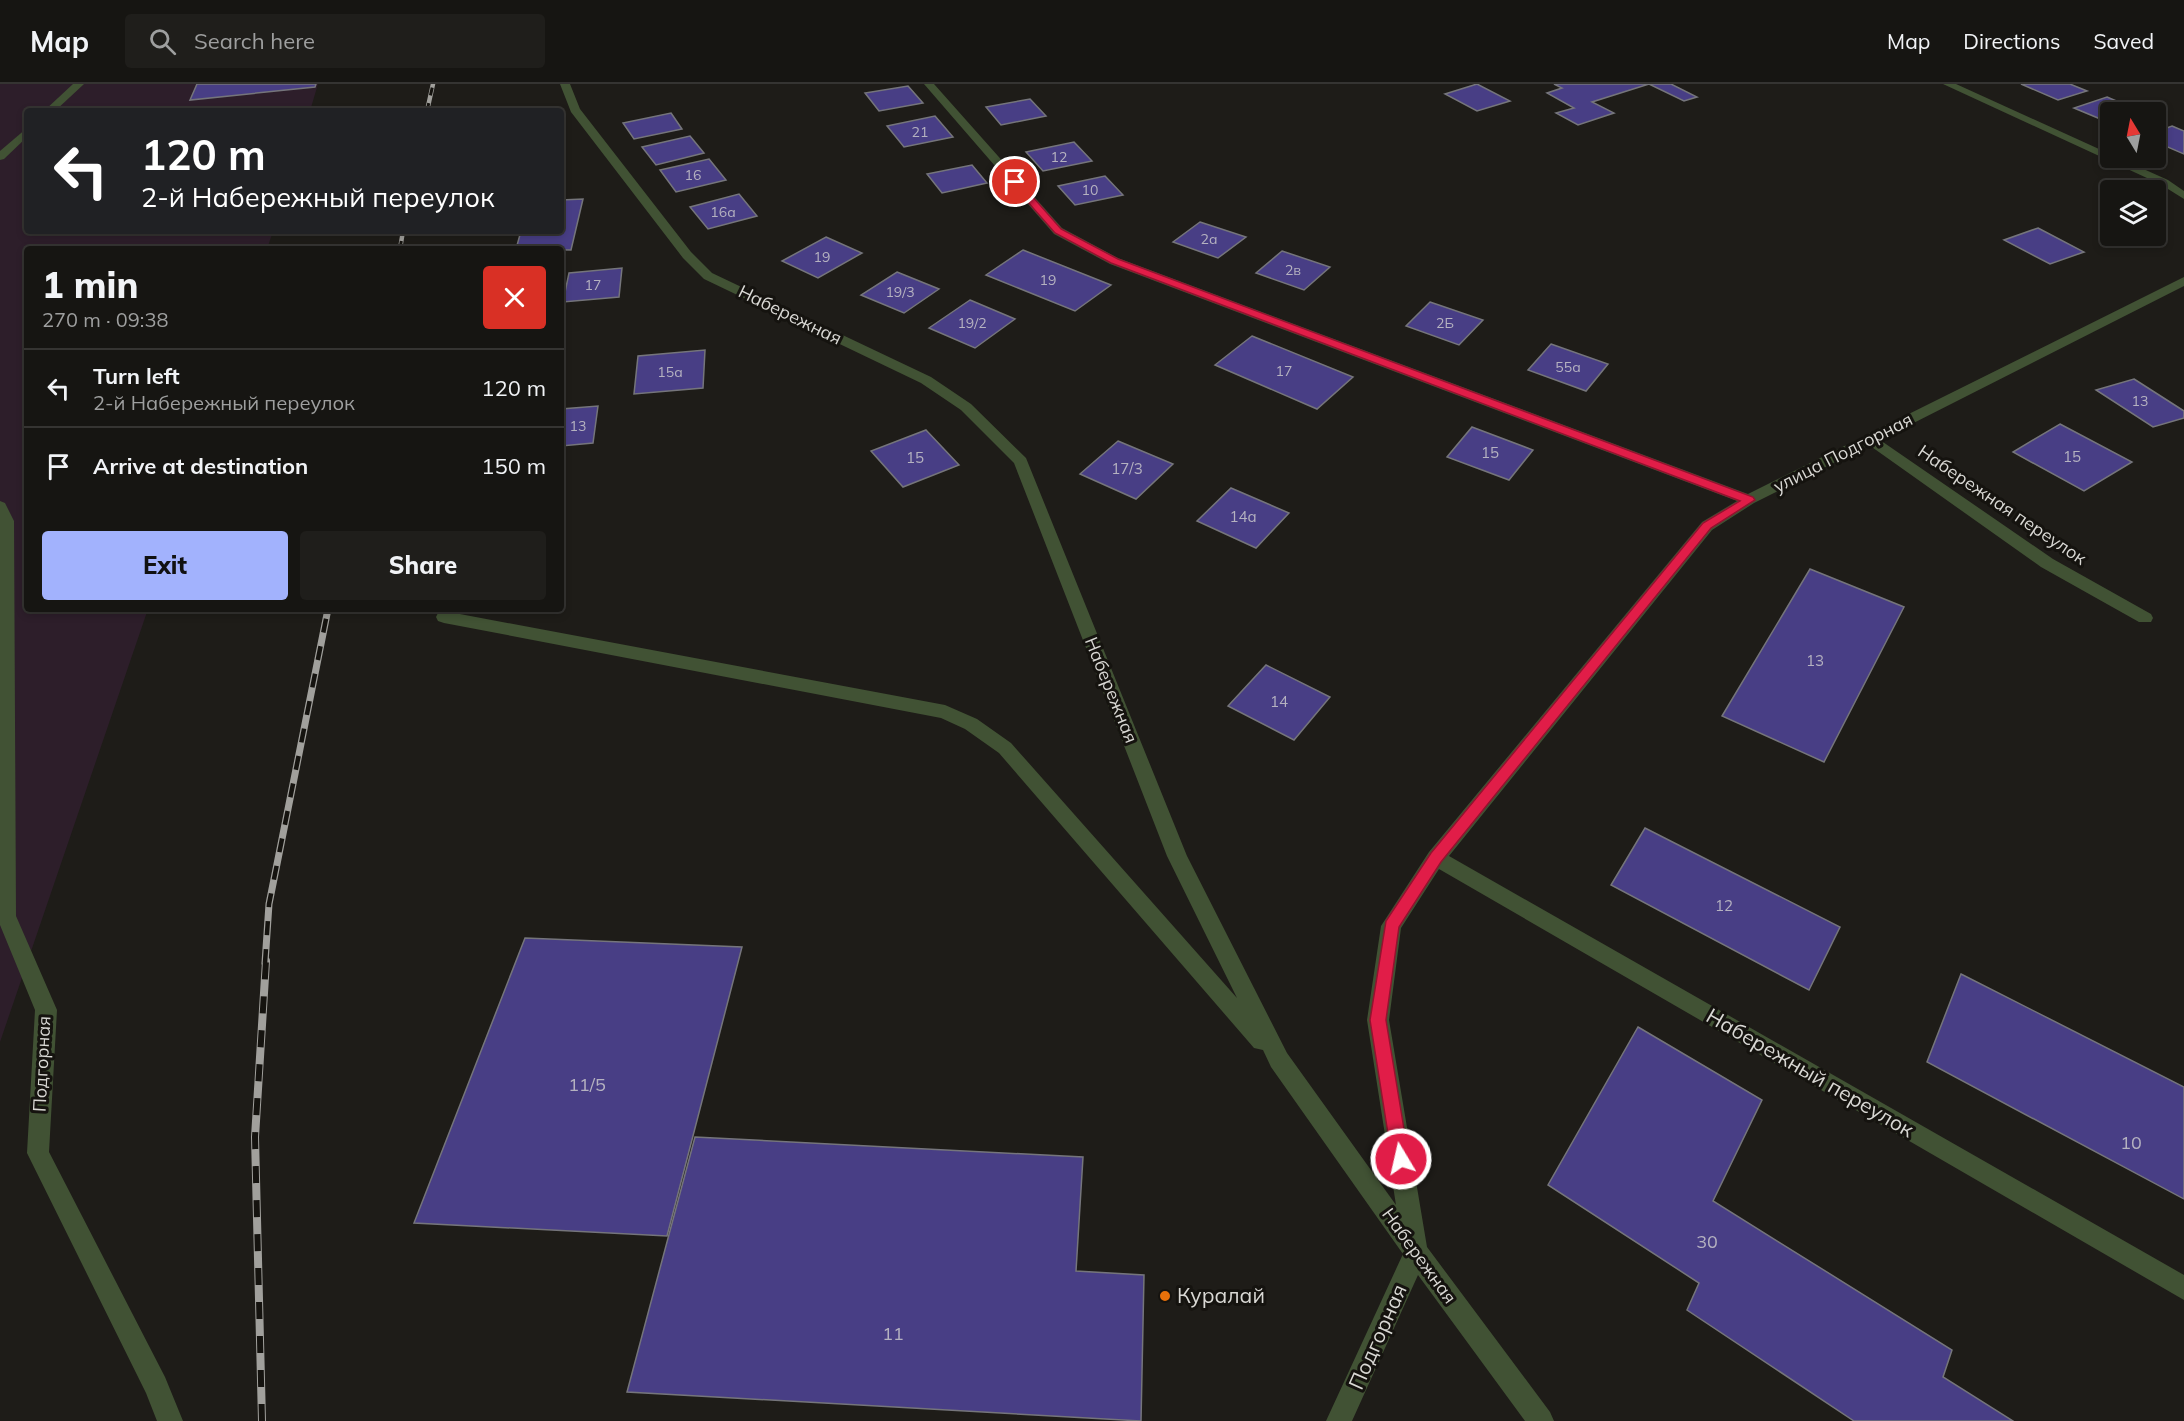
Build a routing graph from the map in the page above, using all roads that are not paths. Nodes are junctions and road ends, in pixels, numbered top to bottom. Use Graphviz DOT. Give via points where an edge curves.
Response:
graph roads {
  1 [pos="79,84"];
  2 [pos="565,84"];
  3 [pos="929,84"];
  4 [pos="1948,84"];
  5 [pos="52,108"];
  6 [pos="24,134"];
  7 [pos="0,157"];
  8 [pos="2184,196"];
  9 [pos="2184,281"];
  10 [pos="1870,439"];
  11 [pos="1749,500"];
  12 [pos="0,506"];
  13 [pos="444,617"];
  14 [pos="2145,618"];
  15 [pos="1436,858"];
  16 [pos="1279,1060"];
  17 [pos="1416,1252"];
  18 [pos="2184,1288"];
  19 [pos="170,1421"];
  20 [pos="1339,1421"];
  21 [pos="1541,1421"];
  1 -- 5 [label="street"];
  2 -- 16 [label="street, Набережная" via="575,110 687,255 708,276 926,380 966,407 1021,461 1177,856"];
  3 -- 11 [label="street" via="1058,231 1114,261"];
  4 -- 8 [label="street" via="2164,182"];
  6 -- 7 [label="street"];
  9 -- 10 [label="street, улица Подгорная"];
  10 -- 11 [label="street, улица Подгорная"];
  10 -- 14 [label="street, Набережная переулок" via="2047,563"];
  11 -- 15 [label="street, улица Подгорная" via="1707,526"];
  12 -- 19 [label="street, Подгорная" via="6,521 6,916 46,1010 38,1153"];
  13 -- 16 [label="street" via="945,712 971,724 1005,748"];
  15 -- 17 [label="street, улица Подгорная" via="1392,926 1378,1020"];
  15 -- 18 [label="street, Набережный переулок"];
  16 -- 17 [label="street, Набережная"];
  17 -- 20 [label="street, Подгорная"];
  17 -- 21 [label="street, Набережная"];
}
